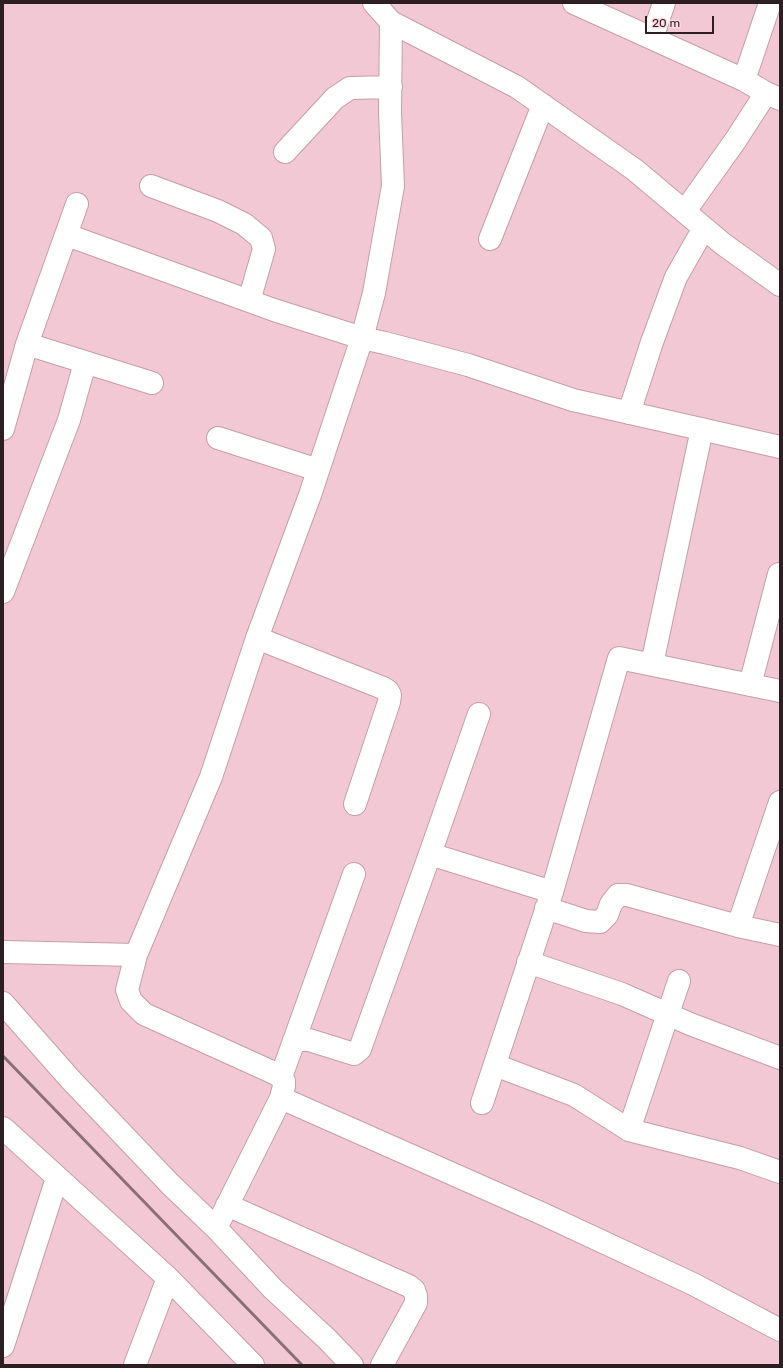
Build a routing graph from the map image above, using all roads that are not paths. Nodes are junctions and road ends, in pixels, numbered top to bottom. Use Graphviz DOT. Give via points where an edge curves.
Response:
graph roads {
  1 [pos="374,3"];
  2 [pos="574,3"];
  3 [pos="664,3"];
  4 [pos="770,3"];
  5 [pos="391,22"];
  6 [pos="652,38"];
  7 [pos="744,80"];
  8 [pos="391,87"];
  9 [pos="773,96"];
  10 [pos="543,105"];
  11 [pos="285,152"];
  12 [pos="151,186"];
  13 [pos="77,204"];
  14 [pos="685,212"];
  15 [pos="704,228"];
  16 [pos="67,235"];
  17 [pos="490,239"];
  18 [pos="780,285"];
  19 [pos="249,301"];
  20 [pos="362,338"];
  21 [pos="27,344"];
  22 [pos="85,363"];
  23 [pos="152,383"];
  24 [pos="629,412"];
  25 [pos="3,429"];
  26 [pos="702,429"];
  27 [pos="218,438"];
  28 [pos="780,447"];
  29 [pos="318,470"];
  30 [pos="779,574"];
  31 [pos="3,592"];
  32 [pos="257,638"];
  33 [pos="652,664"];
  34 [pos="750,685"];
  35 [pos="780,691"];
  36 [pos="479,714"];
  37 [pos="780,802"];
  38 [pos="355,804"];
  39 [pos="430,854"];
  40 [pos="354,874"];
  41 [pos="549,900"];
  42 [pos="738,926"];
  43 [pos="780,935"];
  44 [pos="3,952"];
  45 [pos="136,955"];
  46 [pos="528,962"];
  47 [pos="679,981"];
  48 [pos="3,1003"];
  49 [pos="668,1015"];
  50 [pos="294,1040"];
  51 [pos="780,1058"];
  52 [pos="495,1065"];
  53 [pos="281,1087"];
  54 [pos="482,1103"];
  55 [pos="3,1128"];
  56 [pos="629,1130"];
  57 [pos="780,1172"];
  58 [pos="57,1178"];
  59 [pos="227,1205"];
  60 [pos="216,1228"];
  61 [pos="168,1278"];
  62 [pos="780,1330"];
  63 [pos="3,1346"];
  64 [pos="135,1365"];
  65 [pos="252,1365"];
  66 [pos="352,1365"];
  67 [pos="382,1365"];
  1 -- 5 [label="street"];
  2 -- 6 [label="street"];
  3 -- 6 [label="street"];
  4 -- 7 [label="street"];
  5 -- 8 [label="street"];
  5 -- 10 [label="street" via="517,86"];
  6 -- 7 [label="street"];
  7 -- 9 [label="street"];
  8 -- 11 [label="street" via="350,88 335,98"];
  8 -- 20 [label="street" via="393,186 374,293"];
  9 -- 14 [label="street" via="735,141"];
  10 -- 14 [label="street" via="635,170"];
  10 -- 17 [label="street"];
  12 -- 19 [label="street" via="218,211 244,224 261,238 264,249"];
  13 -- 16 [label="street"];
  14 -- 15 [label="street"];
  15 -- 18 [label="street"];
  15 -- 24 [label="street" via="676,277"];
  16 -- 19 [label="street"];
  16 -- 21 [label="street"];
  19 -- 20 [label="street"];
  20 -- 24 [label="street" via="468,366 573,400"];
  20 -- 29 [label="street"];
  21 -- 22 [label="street"];
  21 -- 25 [label="street"];
  22 -- 23 [label="street"];
  22 -- 31 [label="street" via="69,420"];
  24 -- 26 [label="street"];
  26 -- 28 [label="street"];
  26 -- 33 [label="street"];
  27 -- 29 [label="street"];
  29 -- 32 [label="street"];
  30 -- 34 [label="street"];
  32 -- 38 [label="street" via="388,691 389,702"];
  32 -- 45 [label="street" via="211,777"];
  33 -- 34 [label="street"];
  33 -- 41 [label="street" via="619,658"];
  34 -- 35 [label="street"];
  36 -- 39 [label="street"];
  37 -- 42 [label="street"];
  39 -- 41 [label="street"];
  39 -- 50 [label="street" via="360,1049 354,1054 309,1040"];
  40 -- 50 [label="street"];
  41 -- 42 [label="street" via="586,921 600,922 608,915 611,904 618,895 627,895"];
  41 -- 46 [label="street"];
  42 -- 43 [label="street"];
  44 -- 45 [label="street"];
  45 -- 53 [label="street" via="127,990 131,1001 144,1014"];
  46 -- 49 [label="street" via="622,994"];
  46 -- 52 [label="street"];
  47 -- 49 [label="street"];
  48 -- 60 [label="street" via="71,1080 170,1184"];
  49 -- 51 [label="street"];
  49 -- 56 [label="street"];
  50 -- 53 [label="street"];
  52 -- 54 [label="street"];
  52 -- 56 [label="street" via="574,1096"];
  53 -- 59 [label="street"];
  53 -- 62 [label="street" via="693,1284"];
  55 -- 58 [label="street"];
  56 -- 57 [label="street" via="740,1158"];
  58 -- 61 [label="street"];
  58 -- 63 [label="street"];
  59 -- 60 [label="street"];
  59 -- 67 [label="street" via="414,1290 416,1303"];
  60 -- 66 [label="street" via="273,1289"];
  61 -- 64 [label="street"];
  61 -- 65 [label="street"];
}
